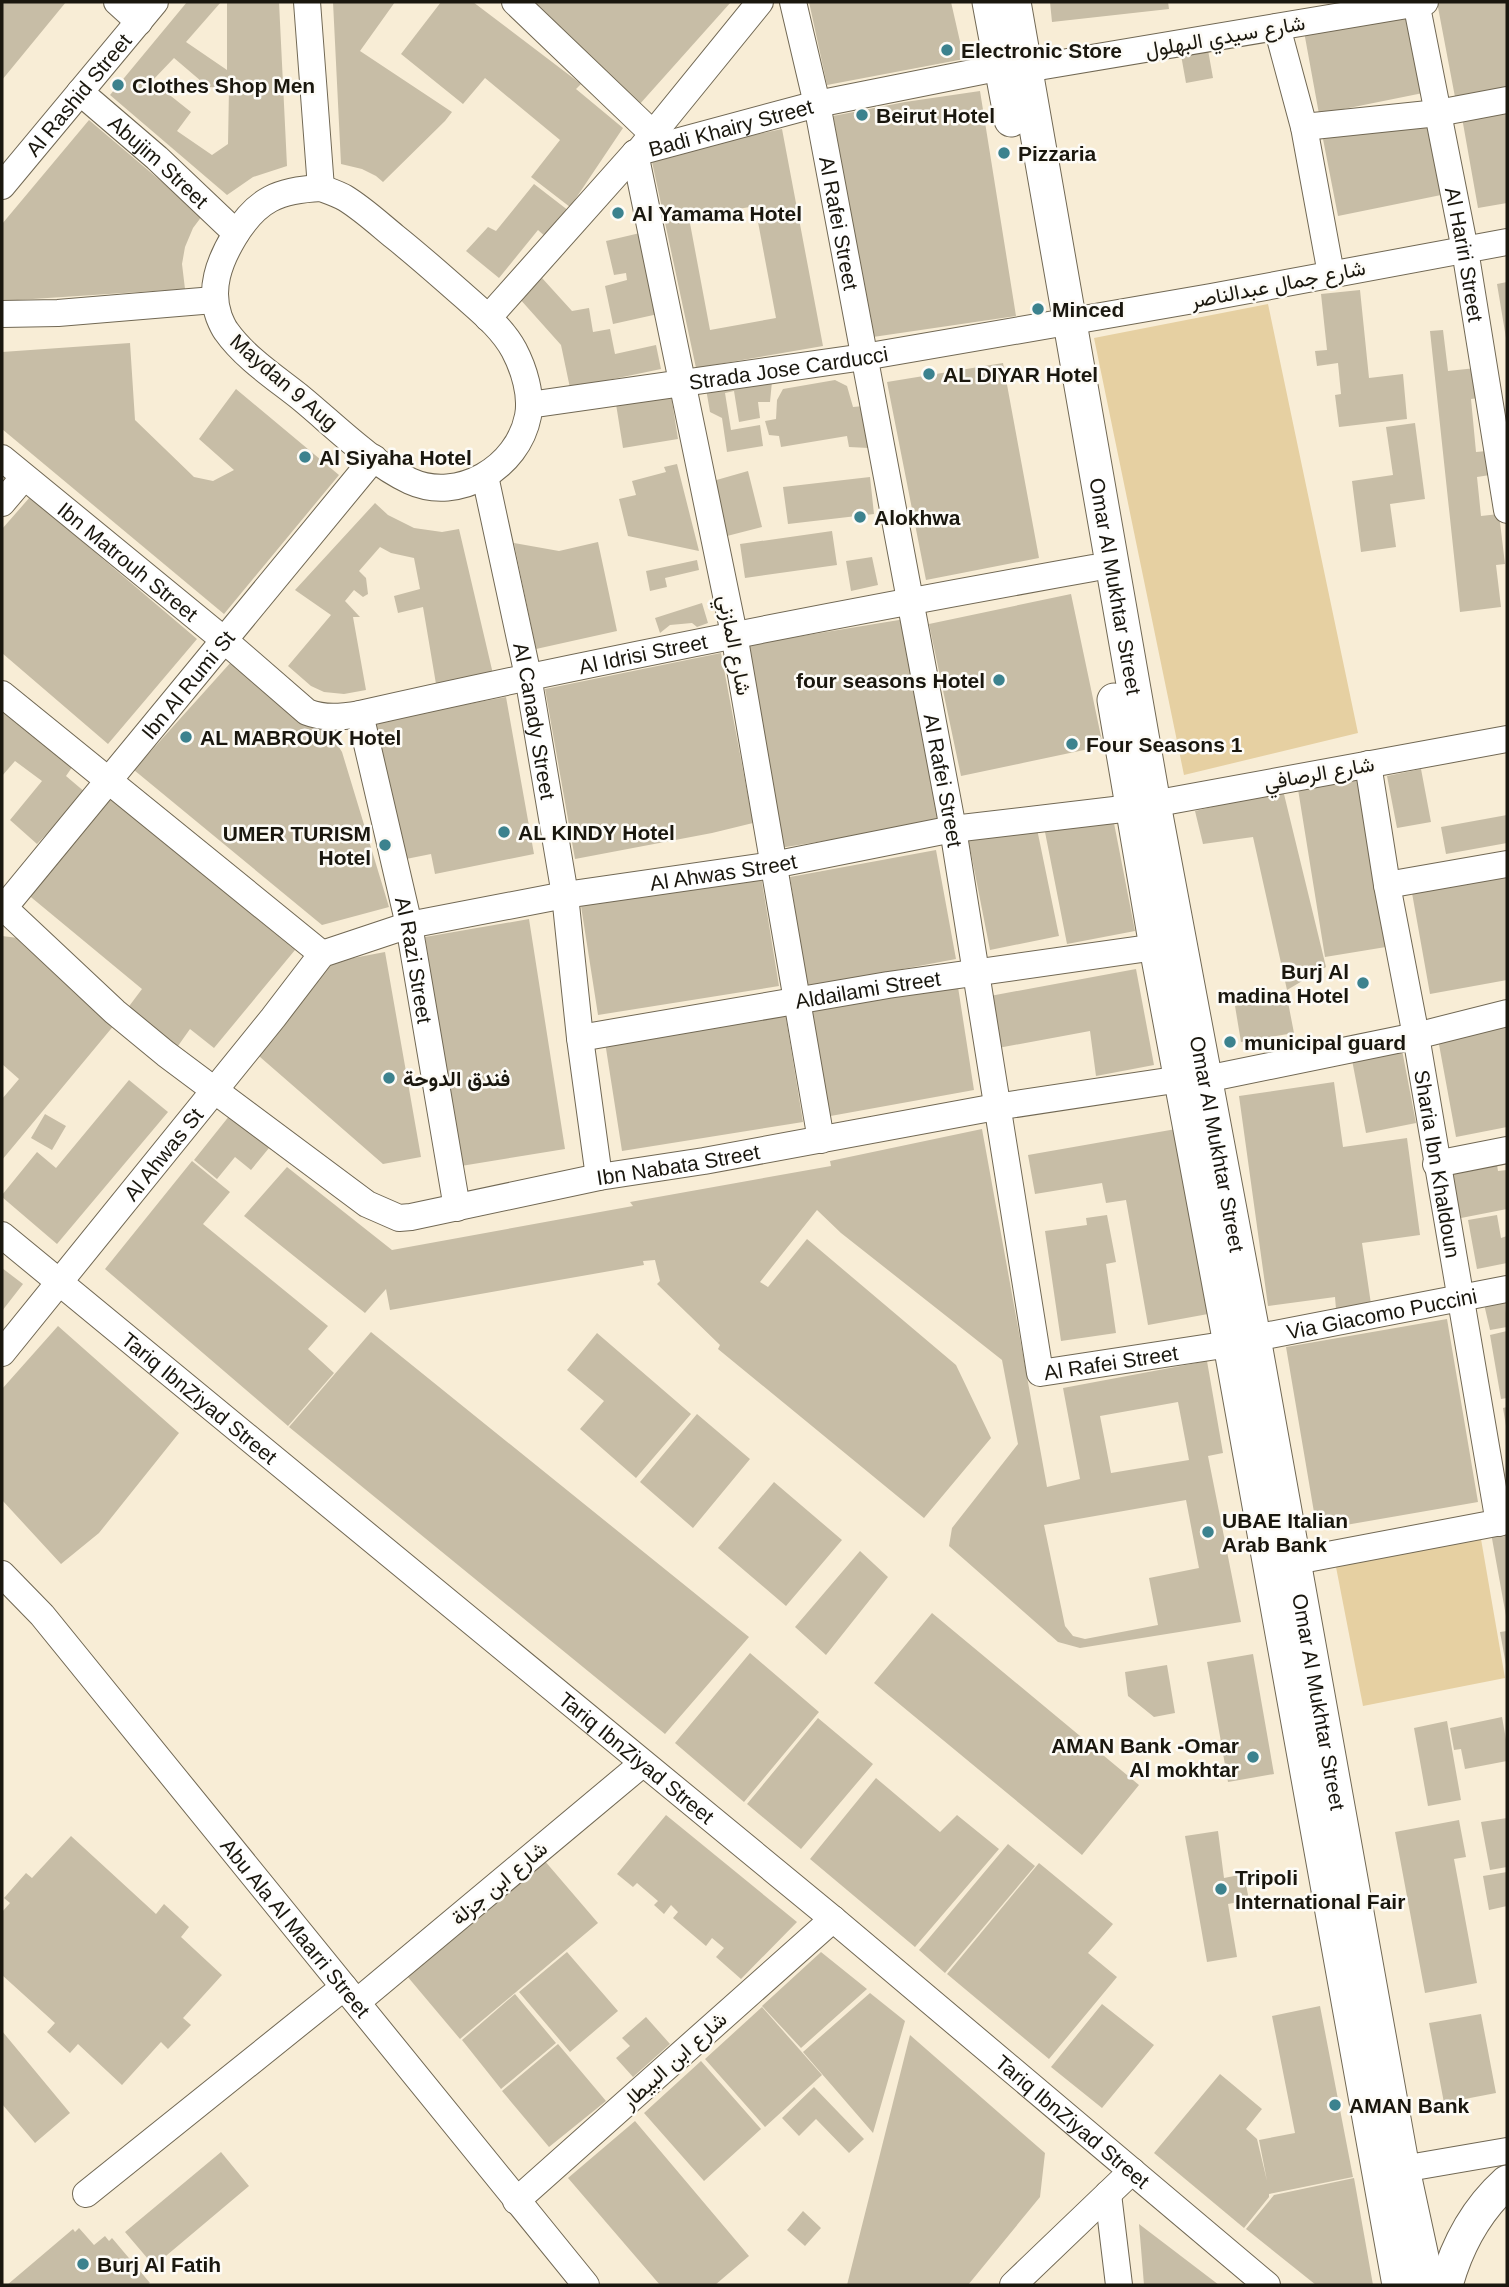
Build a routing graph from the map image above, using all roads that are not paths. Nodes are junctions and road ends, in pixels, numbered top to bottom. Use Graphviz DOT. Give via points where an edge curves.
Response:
graph roads {
  1 [pos="117,2"];
  2 [pos="307,2"];
  3 [pos="515,2"];
  4 [pos="760,2"];
  5 [pos="793,2"];
  6 [pos="989,2"];
  7 [pos="1014,2"];
  8 [pos="1419,2"];
  9 [pos="147,12"];
  10 [pos="1277,27"];
  11 [pos="1014,68"];
  12 [pos="80,92"];
  13 [pos="1507,100"];
  14 [pos="817,104"];
  15 [pos="1438,113"];
  16 [pos="1304,127"];
  17 [pos="642,146"];
  18 [pos="4,179"];
  19 [pos="321,188"];
  20 [pos="236,233"];
  21 [pos="1507,242"];
  22 [pos="1465,250"];
  23 [pos="1331,274"];
  24 [pos="215,300"];
  25 [pos="2,314"];
  26 [pos="488,318"];
  27 [pos="1059,324"];
  28 [pos="864,357"];
  29 [pos="682,383"];
  30 [pos="529,404"];
  31 [pos="2,458"];
  32 [pos="374,458"];
  33 [pos="485,476"];
  34 [pos="24,477"];
  35 [pos="2,503"];
  36 [pos="1507,510"];
  37 [pos="1093,568"];
  38 [pos="909,601"];
  39 [pos="734,634"];
  40 [pos="224,640"];
  41 [pos="528,676"];
  42 [pos="2,694"];
  43 [pos="360,714"];
  44 [pos="319,717"];
  45 [pos="1507,738"];
  46 [pos="1368,764"];
  47 [pos="108,780"];
  48 [pos="1143,806"];
  49 [pos="953,829"];
  50 [pos="1507,864"];
  51 [pos="773,865"];
  52 [pos="1387,885"];
  53 [pos="565,895"];
  54 [pos="2,908"];
  55 [pos="409,925"];
  56 [pos="1156,947"];
  57 [pos="322,954"];
  58 [pos="976,971"];
  59 [pos="796,1000"];
  60 [pos="1507,1013"];
  61 [pos="1416,1037"];
  62 [pos="580,1038"];
  63 [pos="1193,1079"];
  64 [pos="215,1089"];
  65 [pos="996,1107"];
  66 [pos="821,1139"];
  67 [pos="1507,1150"];
  68 [pos="1436,1164"];
  69 [pos="599,1177"];
  70 [pos="457,1208"];
  71 [pos="2,1235"];
  72 [pos="59,1283"];
  73 [pos="1507,1289"];
  74 [pos="1461,1298"];
  75 [pos="1242,1341"];
  76 [pos="2,1353"];
  77 [pos="1503,1522"];
  78 [pos="1282,1564"];
  79 [pos="2,1574"];
  80 [pos="642,1764"];
  81 [pos="833,1919"];
  82 [pos="351,1994"];
  83 [pos="1507,2151"];
  84 [pos="1132,2171"];
  85 [pos="1391,2171"];
  86 [pos="1507,2182"];
  87 [pos="86,2194"];
  88 [pos="1108,2194"];
  89 [pos="516,2201"];
  90 [pos="586,2285"];
  91 [pos="1013,2285"];
  92 [pos="1119,2285"];
  93 [pos="1267,2285"];
  94 [pos="1399,2285"];
  95 [pos="1428,2285"];
  96 [pos="1446,2285"];
  1 -- 9 [label="street"];
  2 -- 19 [label="street"];
  3 -- 17 [label="street"];
  4 -- 17 [label="street"];
  5 -- 14 [label="street, Al Rafei Street"];
  6 -- 11 [label="main road, Omar Al Mukhtar Street"];
  7 -- 11 [label="main road, Omar Al Mukhtar Street"];
  8 -- 10 [label="street, شارع سيدي البهلول"];
  8 -- 15 [label="street, Al Hariri Street"];
  9 -- 12 [label="street, Al Rashid Street"];
  10 -- 11 [label="street, شارع سيدي البهلول"];
  10 -- 16 [label="street"];
  11 -- 14 [label="street, Badi Khairy Street"];
  11 -- 27 [label="main road, Omar Al Mukhtar Street"];
  12 -- 18 [label="street, Al Rashid Street"];
  12 -- 20 [label="street, Abujim Street"];
  13 -- 15 [label="street"];
  14 -- 17 [label="street, Badi Khairy Street"];
  14 -- 28 [label="street, Al Rafei Street"];
  15 -- 16 [label="street"];
  15 -- 22 [label="street, Al Hariri Street"];
  16 -- 23 [label="street"];
  17 -- 26 [label="street, Badi Khairy Street"];
  17 -- 29 [label="street, شارع المازني"];
  19 -- 20 [label="street, Maydan 9 Aug" via="292,189 271,197"];
  19 -- 26 [label="street, Maydan 9 Aug" via="361,209"];
  20 -- 24 [label="street, Maydan 9 Aug" via="218,271"];
  21 -- 22 [label="street, شارع جمال عبدالناصر"];
  22 -- 23 [label="street, شارع جمال عبدالناصر"];
  22 -- 36 [label="street, Al Hariri Street"];
  23 -- 27 [label="street, شارع جمال عبدالناصر"];
  24 -- 25 [label="street"];
  24 -- 32 [label="street, Maydan 9 Aug" via="225,331 249,356"];
  26 -- 30 [label="street, Maydan 9 Aug" via="513,349"];
  27 -- 28 [label="street, Strada Jose Carducci"];
  27 -- 37 [label="main road, Omar Al Mukhtar Street"];
  27 -- 48 [label="main road, Omar Al Mukhtar Street"];
  28 -- 29 [label="street, Strada Jose Carducci"];
  28 -- 38 [label="street, Al Rafei Street"];
  29 -- 30 [label="street, Strada Jose Carducci"];
  29 -- 39 [label="street, شارع المازني"];
  30 -- 33 [label="street, Maydan 9 Aug" via="521,437"];
  31 -- 34 [label="street, Ibn Matrouh Street"];
  32 -- 33 [label="street, Maydan 9 Aug" via="398,475 436,489"];
  32 -- 40 [label="street, Ibn Al Rumi St"];
  33 -- 41 [label="street, Al Canady Street"];
  34 -- 35 [label="street"];
  34 -- 40 [label="street, Ibn Matrouh Street"];
  37 -- 38 [label="street, Al Idrisi Street"];
  37 -- 48 [label="main road, Omar Al Mukhtar Street"];
  38 -- 39 [label="street, Al Idrisi Street"];
  38 -- 49 [label="street, Al Rafei Street"];
  39 -- 41 [label="street, Al Idrisi Street"];
  39 -- 51 [label="street, شارع المازني"];
  40 -- 44 [label="street, Ibn Matrouh Street" via="307,712"];
  40 -- 47 [label="street, Ibn Al Rumi St"];
  41 -- 43 [label="street, Al Idrisi Street"];
  41 -- 53 [label="street, Al Canady Street"];
  42 -- 47 [label="street"];
  43 -- 44 [label="street, Al Idrisi Street"];
  43 -- 55 [label="street, Al Razi Street"];
  45 -- 46 [label="street, شارع الرصافي"];
  46 -- 48 [label="street, شارع الرصافي"];
  46 -- 52 [label="street, Sharia Ibn Khaldoun"];
  47 -- 54 [label="street, Ibn Al Rumi St"];
  47 -- 57 [label="street"];
  48 -- 49 [label="street, Al Ahwas Street"];
  48 -- 56 [label="main road, Omar Al Mukhtar Street"];
  48 -- 63 [label="main road, Omar Al Mukhtar Street"];
  49 -- 51 [label="street, Al Ahwas Street"];
  49 -- 58 [label="street, Al Rafei Street"];
  50 -- 52 [label="street"];
  51 -- 53 [label="street, Al Ahwas Street"];
  51 -- 59 [label="street, شارع المازني"];
  52 -- 61 [label="street, Sharia Ibn Khaldoun"];
  53 -- 55 [label="street, Al Ahwas Street"];
  53 -- 62 [label="street, Al Canady Street"];
  54 -- 64 [label="street, Ibn Nabata Street" via="115,1012"];
  55 -- 57 [label="street, Al Ahwas Street"];
  55 -- 70 [label="street, Al Razi Street"];
  56 -- 58 [label="street, Aldailami Street"];
  56 -- 63 [label="main road, Omar Al Mukhtar Street"];
  57 -- 64 [label="street, Al Ahwas St"];
  58 -- 59 [label="street, Aldailami Street"];
  58 -- 65 [label="street, Al Rafei Street"];
  59 -- 62 [label="street, Aldailami Street"];
  59 -- 66 [label="street, شارع المازني"];
  60 -- 61 [label="street, Ibn Nabata Street"];
  61 -- 63 [label="street, Ibn Nabata Street"];
  61 -- 68 [label="street, Sharia Ibn Khaldoun"];
  62 -- 69 [label="street, Al Canady Street"];
  63 -- 65 [label="street, Ibn Nabata Street"];
  63 -- 75 [label="main road, Omar Al Mukhtar Street"];
  64 -- 70 [label="street, Ibn Nabata Street" via="385,1213 399,1218"];
  64 -- 72 [label="street, Al Ahwas St"];
  65 -- 66 [label="street, Ibn Nabata Street"];
  65 -- 75 [label="street, Al Rafei Street" via="1040,1373"];
  66 -- 69 [label="street, Ibn Nabata Street"];
  67 -- 68 [label="street"];
  68 -- 74 [label="street, Sharia Ibn Khaldoun"];
  69 -- 70 [label="street, Ibn Nabata Street"];
  71 -- 72 [label="street, Tariq IbnZiyad Street"];
  72 -- 76 [label="street, Al Ahwas St"];
  72 -- 80 [label="street, Tariq IbnZiyad Street"];
  73 -- 74 [label="street, Via Giacomo Puccini"];
  74 -- 75 [label="street, Via Giacomo Puccini"];
  74 -- 77 [label="street, Sharia Ibn Khaldoun"];
  75 -- 78 [label="main road, Omar Al Mukhtar Street"];
  77 -- 78 [label="street"];
  78 -- 85 [label="main road, Omar Al Mukhtar Street"];
  79 -- 82 [label="street, Abu Ala Al Maarri Street" via="50,1626"];
  80 -- 81 [label="street, Tariq IbnZiyad Street"];
  80 -- 82 [label="street, شارع ابن جزلة"];
  81 -- 84 [label="street, Tariq IbnZiyad Street"];
  81 -- 89 [label="street, شارع ابن البيطار"];
  82 -- 87 [label="street, شارع ابن جزلة"];
  82 -- 89 [label="street, Abu Ala Al Maarri Street"];
  83 -- 85 [label="street"];
  84 -- 88 [label="street"];
  84 -- 93 [label="street, Tariq IbnZiyad Street"];
  85 -- 94 [label="main road, Omar Al Mukhtar Street"];
  85 -- 95 [label="main road, Omar Al Mukhtar Street"];
  86 -- 96 [label="main road" via="1490,2197 1466,2232"];
  88 -- 91 [label="street"];
  88 -- 92 [label="street"];
  89 -- 90 [label="street, Abu Ala Al Maarri Street"];
}
